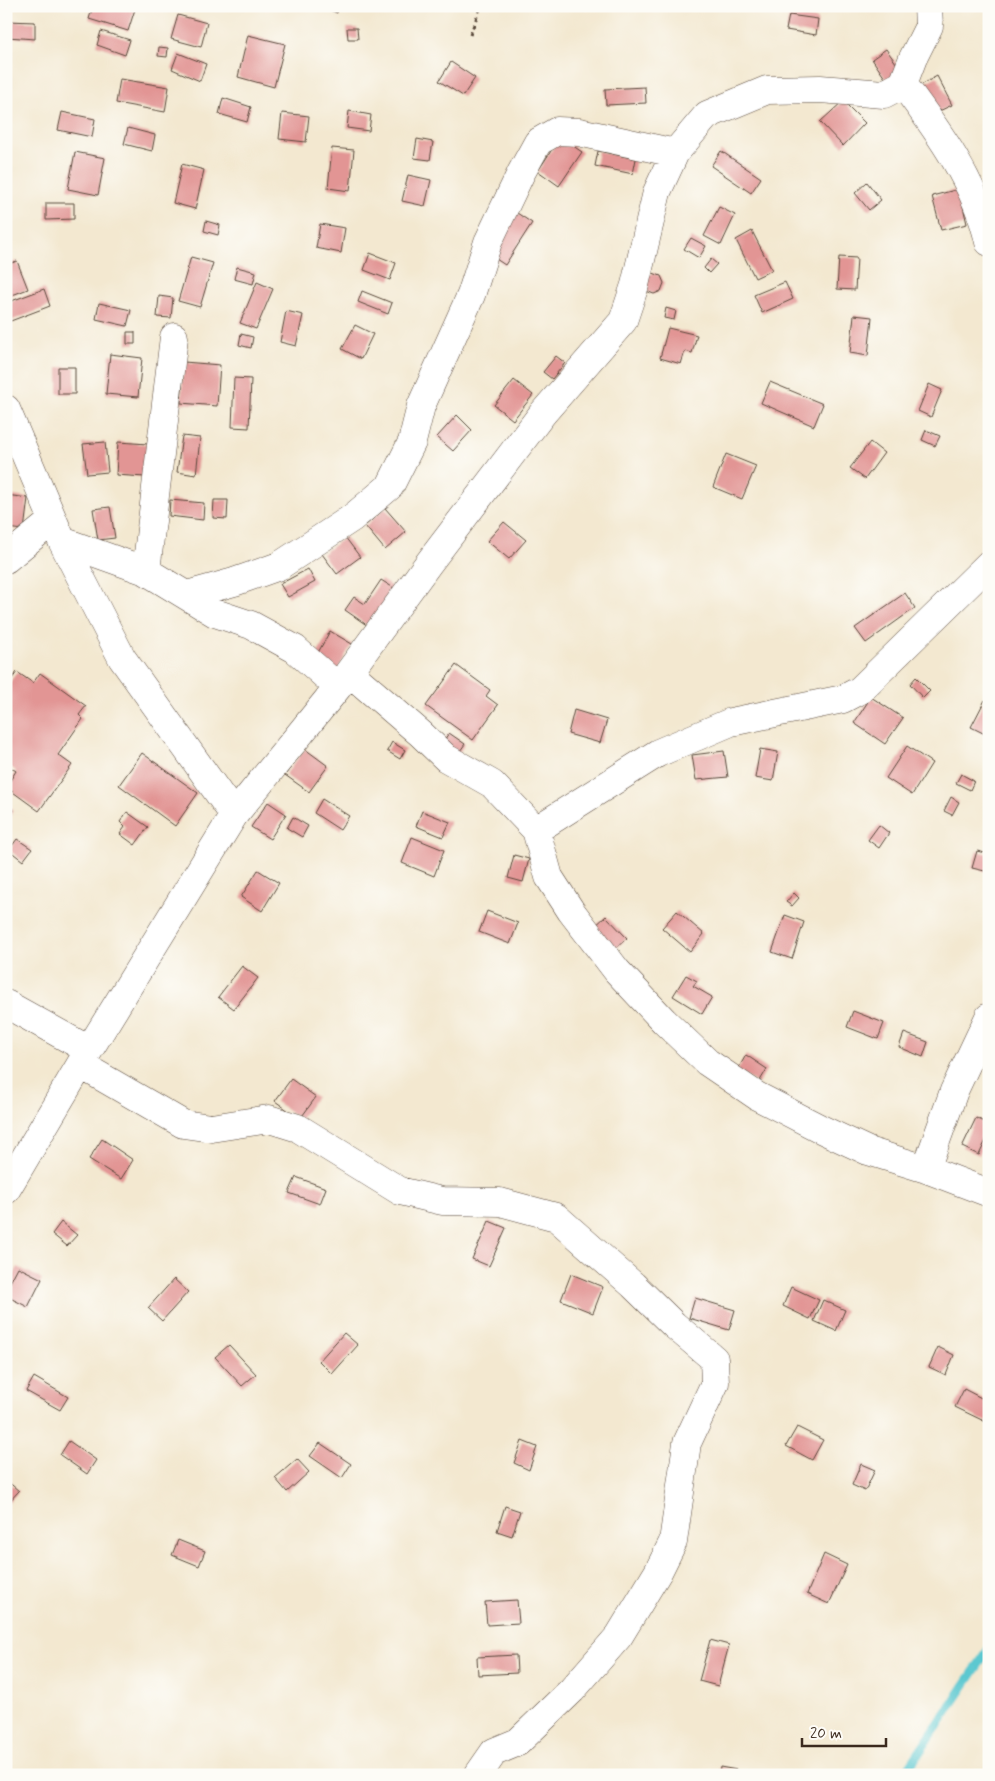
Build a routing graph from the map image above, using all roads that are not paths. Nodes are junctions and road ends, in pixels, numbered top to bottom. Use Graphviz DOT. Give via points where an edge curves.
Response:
graph roads {
  1 [pos="928,6"];
  2 [pos="903,84"];
  3 [pos="675,153"];
  4 [pos="989,242"];
  5 [pos="174,337"];
  6 [pos="6,409"];
  7 [pos="58,530"];
  8 [pos="6,559"];
  9 [pos="989,564"];
  10 [pos="146,571"];
  11 [pos="187,595"];
  12 [pos="344,680"];
  13 [pos="234,815"];
  14 [pos="536,830"];
  15 [pos="6,1004"];
  16 [pos="989,1017"];
  17 [pos="85,1057"];
  18 [pos="926,1170"];
  19 [pos="6,1190"];
  20 [pos="989,1193"];
  21 [pos="478,1775"];
  1 -- 2 [label="street" via="929,26"];
  2 -- 3 [label="street" via="884,94 820,89 767,90 707,115"];
  2 -- 4 [label="street" via="956,159 984,218"];
  3 -- 11 [label="street" via="579,132 557,131 538,142 488,242 471,295 421,406 412,442 390,486 352,518 279,566"];
  3 -- 12 [label="street" via="656,192 636,285 623,321 543,413"];
  5 -- 10 [label="street"];
  6 -- 7 [label="street"];
  7 -- 8 [label="street"];
  7 -- 10 [label="street"];
  7 -- 13 [label="street" via="122,658"];
  9 -- 14 [label="street" via="860,690 843,699 731,722 658,753"];
  10 -- 11 [label="street"];
  11 -- 12 [label="street" via="215,613 251,625"];
  12 -- 13 [label="street"];
  12 -- 14 [label="street" via="421,734 446,758 492,784"];
  13 -- 17 [label="street"];
  14 -- 18 [label="street" via="549,877 570,911 617,971 707,1062 757,1096 823,1130 868,1152"];
  15 -- 17 [label="street"];
  16 -- 18 [label="street" via="954,1091"];
  17 -- 19 [label="street"];
  17 -- 21 [label="street" via="184,1124 211,1128 269,1119 298,1128 400,1191 442,1201 500,1202 556,1217 714,1359 715,1383 687,1443 673,1542 658,1572 619,1636 572,1690 518,1742 494,1752"];
  18 -- 20 [label="street"];
}
